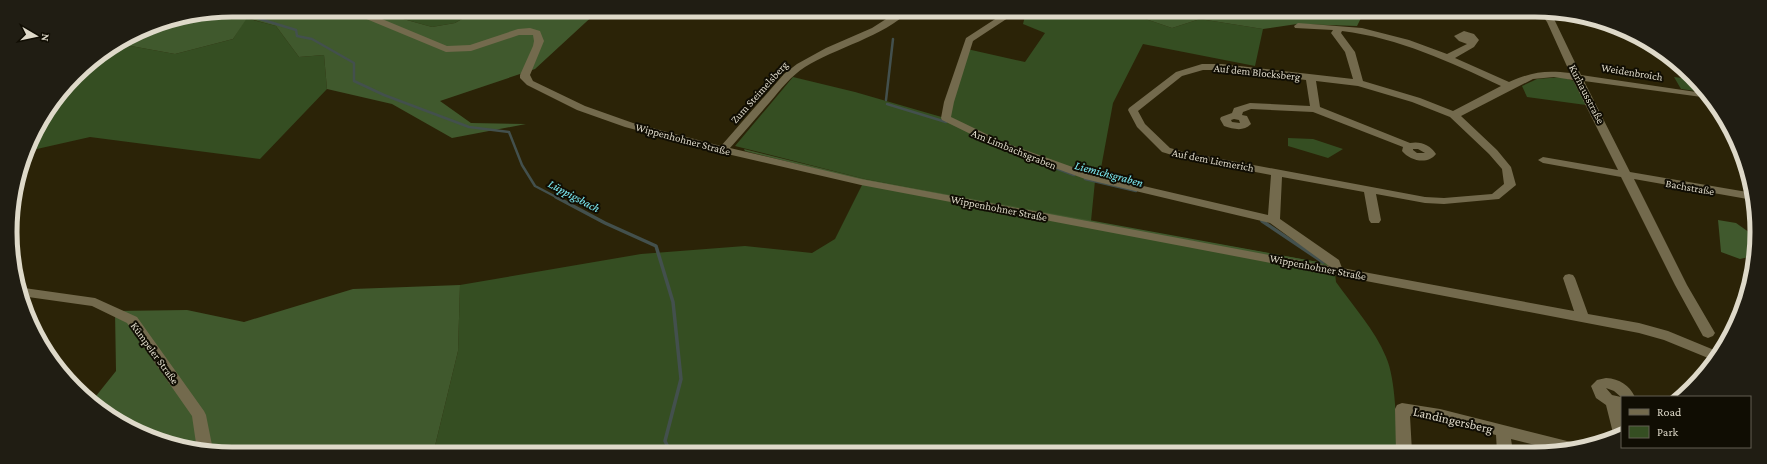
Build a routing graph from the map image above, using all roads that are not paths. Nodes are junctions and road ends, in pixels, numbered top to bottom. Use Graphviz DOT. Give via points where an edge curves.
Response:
graph roads {
  1 [pos="369,17"];
  2 [pos="897,17"];
  3 [pos="1005,17"];
  4 [pos="1548,17"];
  5 [pos="1298,26"];
  6 [pos="1340,28"];
  7 [pos="1468,36"];
  8 [pos="1447,58"];
  9 [pos="1578,76"];
  10 [pos="1311,78"];
  11 [pos="1359,83"];
  12 [pos="1510,86"];
  13 [pos="1701,95"];
  14 [pos="1142,102"];
  15 [pos="1315,109"];
  16 [pos="1454,115"];
  17 [pos="1237,116"];
  18 [pos="1409,146"];
  19 [pos="723,150"];
  20 [pos="1543,160"];
  21 [pos="1277,172"];
  22 [pos="1627,176"];
  23 [pos="1369,190"];
  24 [pos="1747,196"];
  25 [pos="1274,220"];
  26 [pos="1375,220"];
  27 [pos="1336,270"];
  28 [pos="1569,278"];
  29 [pos="25,292"];
  30 [pos="1583,317"];
  31 [pos="1708,333"];
  32 [pos="1712,354"];
  33 [pos="1628,396"];
  34 [pos="1617,402"];
  35 [pos="1620,430"];
  36 [pos="1503,431"];
  37 [pos="204,445"];
  38 [pos="1560,445"];
  39 [pos="1404,447"];
  40 [pos="1505,447"];
  1 -- 19 [label="street, Wippenhohner Straße" via="446,49 471,48 518,32 533,31 537,33 539,41 525,75 530,83 604,117"];
  2 -- 19 [label="street, Zum Steimelsberg" via="870,33 805,61 787,76"];
  3 -- 25 [label="street, Am Limbachsgraben" via="969,40 946,118 999,144 1089,177"];
  4 -- 9 [label="street, Kurhausstraße"];
  5 -- 6 [label="street"];
  6 -- 8 [label="street" via="1358,29 1403,40"];
  6 -- 11 [label="street" via="1336,33 1350,52"];
  7 -- 8 [label="street" via="1471,45"];
  8 -- 12 [label="street"];
  9 -- 12 [label="street" via="1531,76"];
  9 -- 13 [label="street, Weidenbroich"];
  9 -- 22 [label="street, Kurhausstraße"];
  10 -- 11 [label="street, Auf dem Blocksberg"];
  10 -- 14 [label="street, Auf dem Blocksberg" via="1222,67 1202,67 1179,74"];
  10 -- 15 [label="street, Auf dem Blocksberg"];
  11 -- 16 [label="street, Auf dem Blocksberg" via="1416,100"];
  12 -- 16 [label="street"];
  14 -- 21 [label="street, Auf dem Liemerich" via="1133,110 1141,125 1166,150"];
  15 -- 17 [label="street" via="1250,106 1238,110"];
  15 -- 18 [label="street"];
  16 -- 23 [label="street, Auf dem Liemerich" via="1507,169 1510,185 1495,197 1444,201"];
  19 -- 27 [label="street, Wippenhohner Straße" via="861,182"];
  20 -- 22 [label="street"];
  21 -- 23 [label="street, Auf dem Liemerich"];
  21 -- 25 [label="street"];
  22 -- 24 [label="street, Bachstraße"];
  22 -- 31 [label="street, Kurhausstraße"];
  23 -- 26 [label="street"];
  25 -- 27 [label="street, Am Limbachsgraben" via="1335,263"];
  27 -- 30 [label="street, Wippenhohner Straße"];
  28 -- 30 [label="street"];
  29 -- 37 [label="street, Kümpeler Straße" via="94,302 132,320 200,415"];
  30 -- 32 [label="street, Wippenhohner Straße" via="1653,331"];
  33 -- 34 [label="street" via="1618,386 1608,383 1598,386 1600,393"];
  34 -- 35 [label="street"];
  36 -- 38 [label="street, Landingersberg"];
  36 -- 39 [label="street, Landingersberg" via="1440,415 1402,409"];
  36 -- 40 [label="street, Landingersberg"];
}
